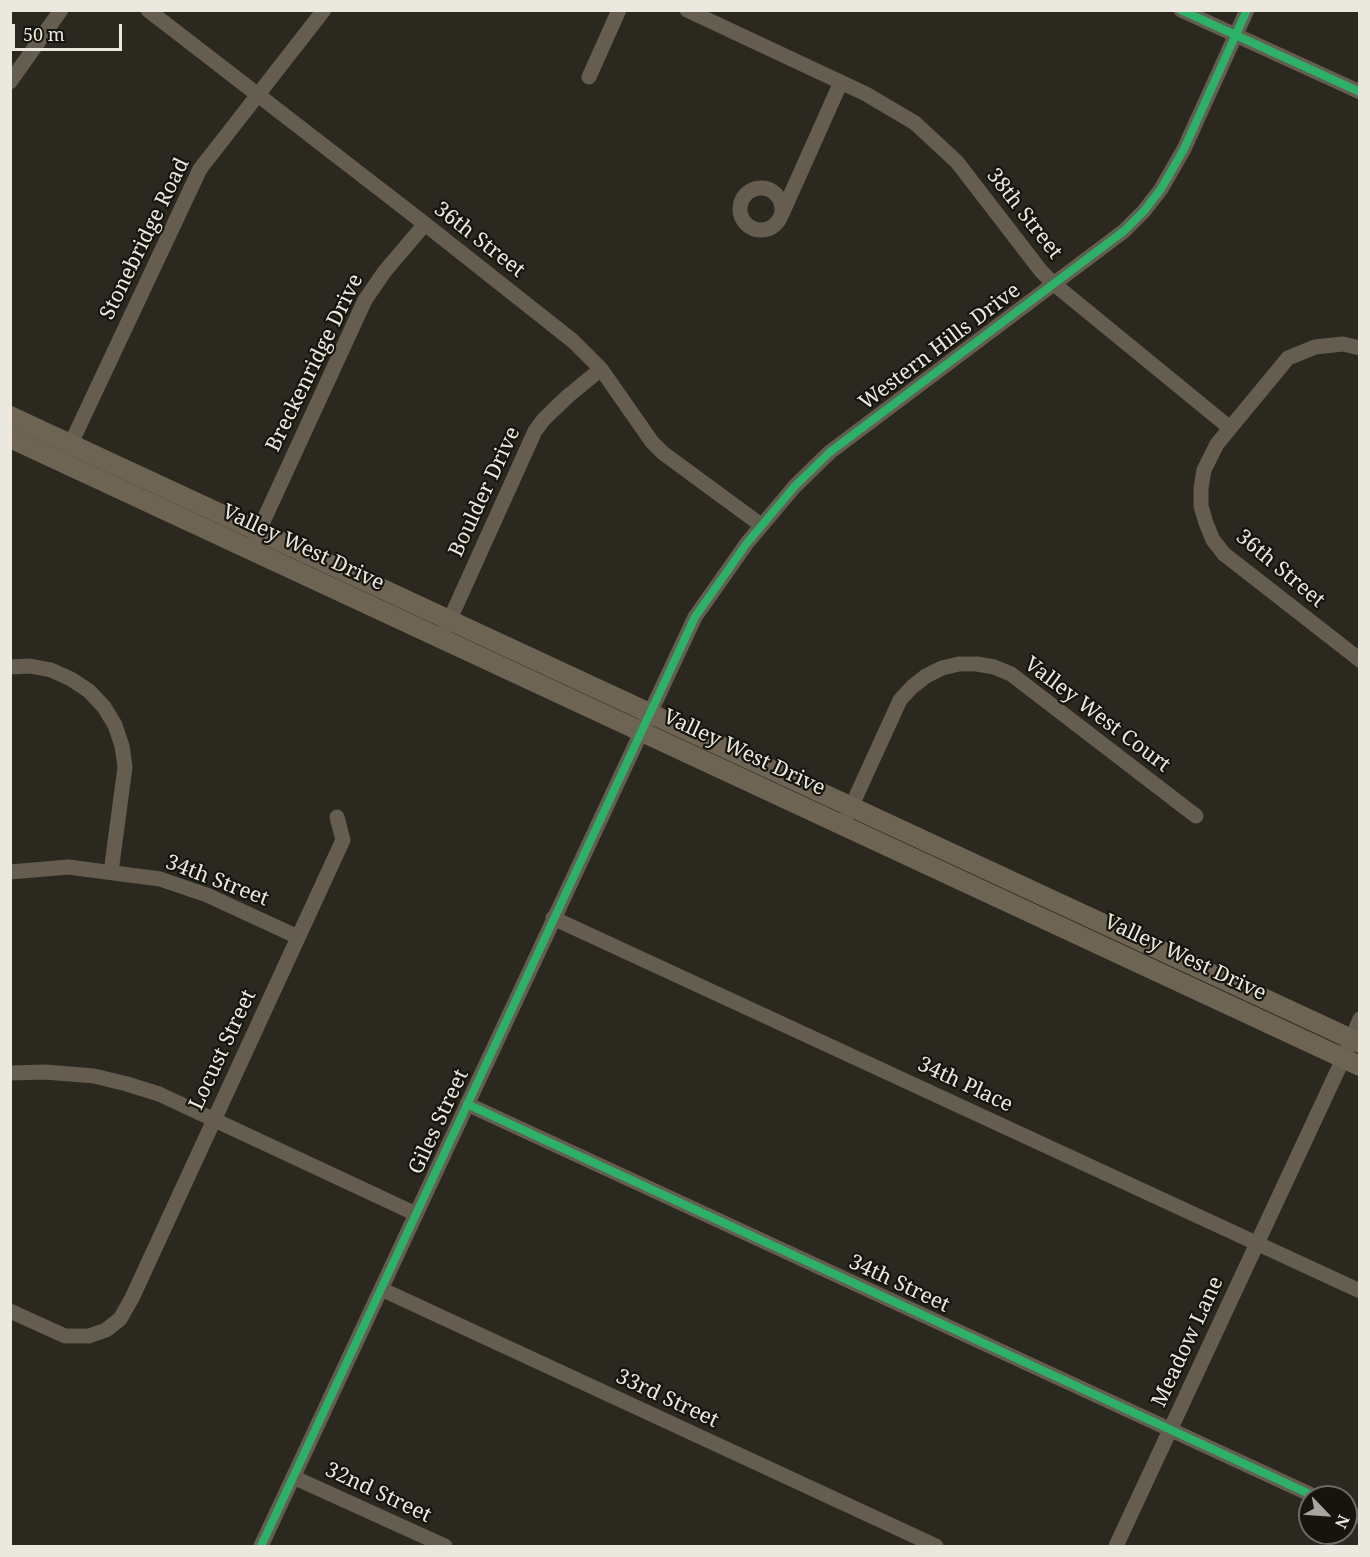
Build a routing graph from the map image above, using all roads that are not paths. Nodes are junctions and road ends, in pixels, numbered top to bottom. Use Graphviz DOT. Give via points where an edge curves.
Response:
graph roads {
  1 [pos="61,10"];
  2 [pos="148,10"];
  3 [pos="324,10"];
  4 [pos="619,10"];
  5 [pos="687,10"];
  6 [pos="1181,10"];
  7 [pos="1247,10"];
  8 [pos="1236,36"];
  9 [pos="589,77"];
  10 [pos="10,82"];
  11 [pos="841,82"];
  12 [pos="1359,92"];
  13 [pos="258,95"];
  14 [pos="782,214"];
  15 [pos="425,224"];
  16 [pos="1054,284"];
  17 [pos="1359,348"];
  18 [pos="602,369"];
  19 [pos="10,416"];
  20 [pos="1230,428"];
  21 [pos="10,438"];
  22 [pos="70,444"];
  23 [pos="62,462"];
  24 [pos="761,525"];
  25 [pos="258,531"];
  26 [pos="249,550"];
  27 [pos="449,620"];
  28 [pos="441,639"];
  29 [pos="1359,660"];
  30 [pos="10,667"];
  31 [pos="649,713"];
  32 [pos="640,732"];
  33 [pos="852,806"];
  34 [pos="1196,816"];
  35 [pos="337,817"];
  36 [pos="843,826"];
  37 [pos="10,872"];
  38 [pos="111,872"];
  39 [pos="553,918"];
  40 [pos="298,937"];
  41 [pos="1359,1018"];
  42 [pos="1355,1041"];
  43 [pos="1351,1063"];
  44 [pos="10,1073"];
  45 [pos="466,1104"];
  46 [pos="214,1120"];
  47 [pos="416,1214"];
  48 [pos="1257,1244"];
  49 [pos="381,1289"];
  50 [pos="1359,1291"];
  51 [pos="10,1311"];
  52 [pos="1171,1430"];
  53 [pos="293,1477"];
  54 [pos="1298,1489"];
  55 [pos="261,1546"];
  56 [pos="445,1546"];
  57 [pos="936,1546"];
  58 [pos="1116,1546"];
  1 -- 10 [label="street"];
  2 -- 13 [label="street, 36th Street"];
  3 -- 13 [label="street, Stonebridge Road"];
  4 -- 9 [label="street"];
  5 -- 11 [label="street, 38th Street"];
  6 -- 8 [label="street"];
  7 -- 8 [label="street, Western Hills Drive"];
  8 -- 12 [label="street"];
  8 -- 16 [label="street, Western Hills Drive" via="1184,149 1161,189 1124,231"];
  11 -- 14 [label="street"];
  11 -- 16 [label="street, 38th Street" via="915,123 937,142"];
  13 -- 15 [label="street, 36th Street"];
  13 -- 22 [label="street, Stonebridge Road" via="201,169"];
  15 -- 18 [label="street, 36th Street" via="573,341"];
  15 -- 25 [label="street, Breckenridge Drive" via="365,300"];
  16 -- 20 [label="street, 38th Street"];
  16 -- 24 [label="street, Western Hills Drive" via="830,452"];
  17 -- 20 [label="street" via="1343,344 1315,347 1288,358"];
  18 -- 24 [label="street, 36th Street" via="663,453"];
  18 -- 27 [label="street, Boulder Drive" via="568,396 535,431"];
  19 -- 22 [label="main road, Valley West Drive"];
  20 -- 29 [label="street, 36th Street" via="1216,444 1201,488 1201,506 1213,540 1238,566"];
  21 -- 23 [label="main road, Valley West Drive"];
  22 -- 23 [label="street, Stonebridge Road"];
  22 -- 25 [label="main road, Valley West Drive"];
  23 -- 26 [label="main road, Valley West Drive"];
  24 -- 31 [label="street, Western Hills Drive" via="695,617"];
  25 -- 26 [label="street, Breckenridge Drive"];
  25 -- 27 [label="main road, Valley West Drive"];
  26 -- 28 [label="main road, Valley West Drive"];
  27 -- 28 [label="street, Boulder Drive"];
  27 -- 31 [label="main road, Valley West Drive"];
  28 -- 32 [label="main road, Valley West Drive"];
  30 -- 38 [label="street" via="51,670 71,679 89,691 115,725 125,767"];
  31 -- 32 [label="street, Giles Street"];
  31 -- 33 [label="main road, Valley West Drive"];
  32 -- 36 [label="main road, Valley West Drive"];
  32 -- 39 [label="street, Giles Street"];
  33 -- 34 [label="street, Valley West Court" via="900,700 926,676 942,668 977,664 1011,674"];
  33 -- 36 [label="street, Valley West Court"];
  33 -- 42 [label="main road, Valley West Drive"];
  35 -- 40 [label="street, Locust Street" via="343,840"];
  36 -- 43 [label="main road, Valley West Drive"];
  37 -- 38 [label="street, 34th Street" via="68,867"];
  38 -- 40 [label="street, 34th Street" via="189,888"];
  39 -- 45 [label="street, Giles Street"];
  39 -- 48 [label="street, 34th Place"];
  40 -- 46 [label="street, Locust Street"];
  41 -- 42 [label="street, Meadow Lane"];
  42 -- 43 [label="street, Meadow Lane"];
  43 -- 48 [label="street, Meadow Lane" via="1298,1155"];
  44 -- 46 [label="street" via="94,1076 159,1094"];
  45 -- 47 [label="street, Giles Street"];
  45 -- 52 [label="street, 34th Street"];
  46 -- 47 [label="street"];
  46 -- 51 [label="street, Locust Street" via="120,1318 106,1330 89,1336 65,1336"];
  47 -- 49 [label="street, Giles Street"];
  48 -- 50 [label="street, 34th Place"];
  48 -- 52 [label="street, Meadow Lane"];
  49 -- 53 [label="street, Giles Street"];
  49 -- 57 [label="street, 33rd Street"];
  52 -- 54 [label="street, 34th Street"];
  52 -- 58 [label="street, Meadow Lane"];
  53 -- 55 [label="street, Giles Street"];
  53 -- 56 [label="street, 32nd Street"];
}
